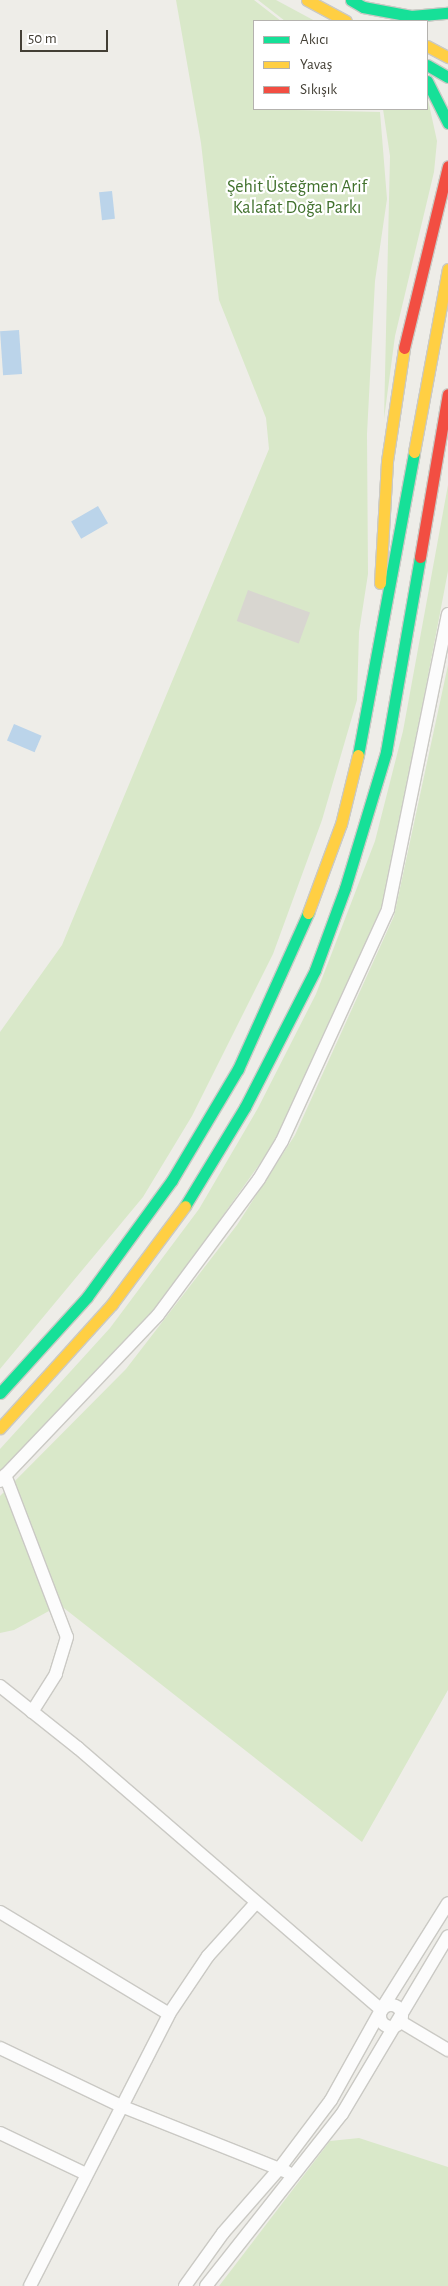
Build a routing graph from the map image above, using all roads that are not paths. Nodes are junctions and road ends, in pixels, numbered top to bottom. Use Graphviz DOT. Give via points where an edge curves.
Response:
graph roads {
  1 [pos="307,0"];
  2 [pos="351,0"];
  3 [pos="363,7"];
  4 [pos="448,13"];
  5 [pos="344,20"];
  6 [pos="384,20"];
  7 [pos="428,47"];
  8 [pos="448,57"];
  9 [pos="428,66"];
  10 [pos="448,76"];
  11 [pos="428,83"];
  12 [pos="448,123"];
  13 [pos="448,166"];
  14 [pos="448,269"];
  15 [pos="448,394"];
  16 [pos="448,614"];
  17 [pos="372,684"];
  18 [pos="0,1393"];
  19 [pos="0,1428"];
  20 [pos="3,1478"];
  21 [pos="0,1686"];
  22 [pos="32,1712"];
  23 [pos="448,1903"];
  24 [pos="255,1904"];
  25 [pos="0,1912"];
  26 [pos="448,1936"];
  27 [pos="381,2010"];
  28 [pos="169,2014"];
  29 [pos="401,2022"];
  30 [pos="0,2048"];
  31 [pos="448,2050"];
  32 [pos="121,2106"];
  33 [pos="0,2133"];
  34 [pos="279,2169"];
  35 [pos="86,2174"];
  36 [pos="294,2175"];
  37 [pos="30,2286"];
  38 [pos="185,2286"];
  39 [pos="206,2286"];
  1 -- 5 [label="highway"];
  2 -- 3 [label="highway"];
  3 -- 4 [label="highway" via="411,16"];
  3 -- 6 [label="highway"];
  7 -- 8 [label="highway"];
  9 -- 10 [label="highway"];
  11 -- 12 [label="highway"];
  13 -- 17 [label="highway" via="402,355 387,461"];
  14 -- 17 [label="highway"];
  15 -- 19 [label="highway" via="386,752 345,888 315,970 245,1107 176,1220 112,1304"];
  16 -- 20 [label="street" via="388,910 282,1141 259,1179 158,1315"];
  17 -- 18 [label="highway" via="340,824 298,942 238,1069 172,1180 127,1246"];
  20 -- 22 [label="street" via="67,1637 56,1674"];
  21 -- 22 [label="street"];
  22 -- 24 [label="street"];
  23 -- 27 [label="street"];
  24 -- 27 [label="street"];
  24 -- 28 [label="street" via="208,1956"];
  25 -- 28 [label="street"];
  26 -- 29 [label="street" via="412,1994"];
  27 -- 29 [label="street" via="383,2025 393,2028"];
  27 -- 34 [label="street" via="331,2100"];
  28 -- 32 [label="street"];
  29 -- 31 [label="street"];
  29 -- 36 [label="street" via="342,2114"];
  30 -- 32 [label="street"];
  32 -- 34 [label="street"];
  32 -- 35 [label="street"];
  33 -- 35 [label="street"];
  34 -- 36 [label="street"];
  34 -- 38 [label="street" via="223,2233"];
  35 -- 37 [label="street"];
  36 -- 39 [label="street"];
}
